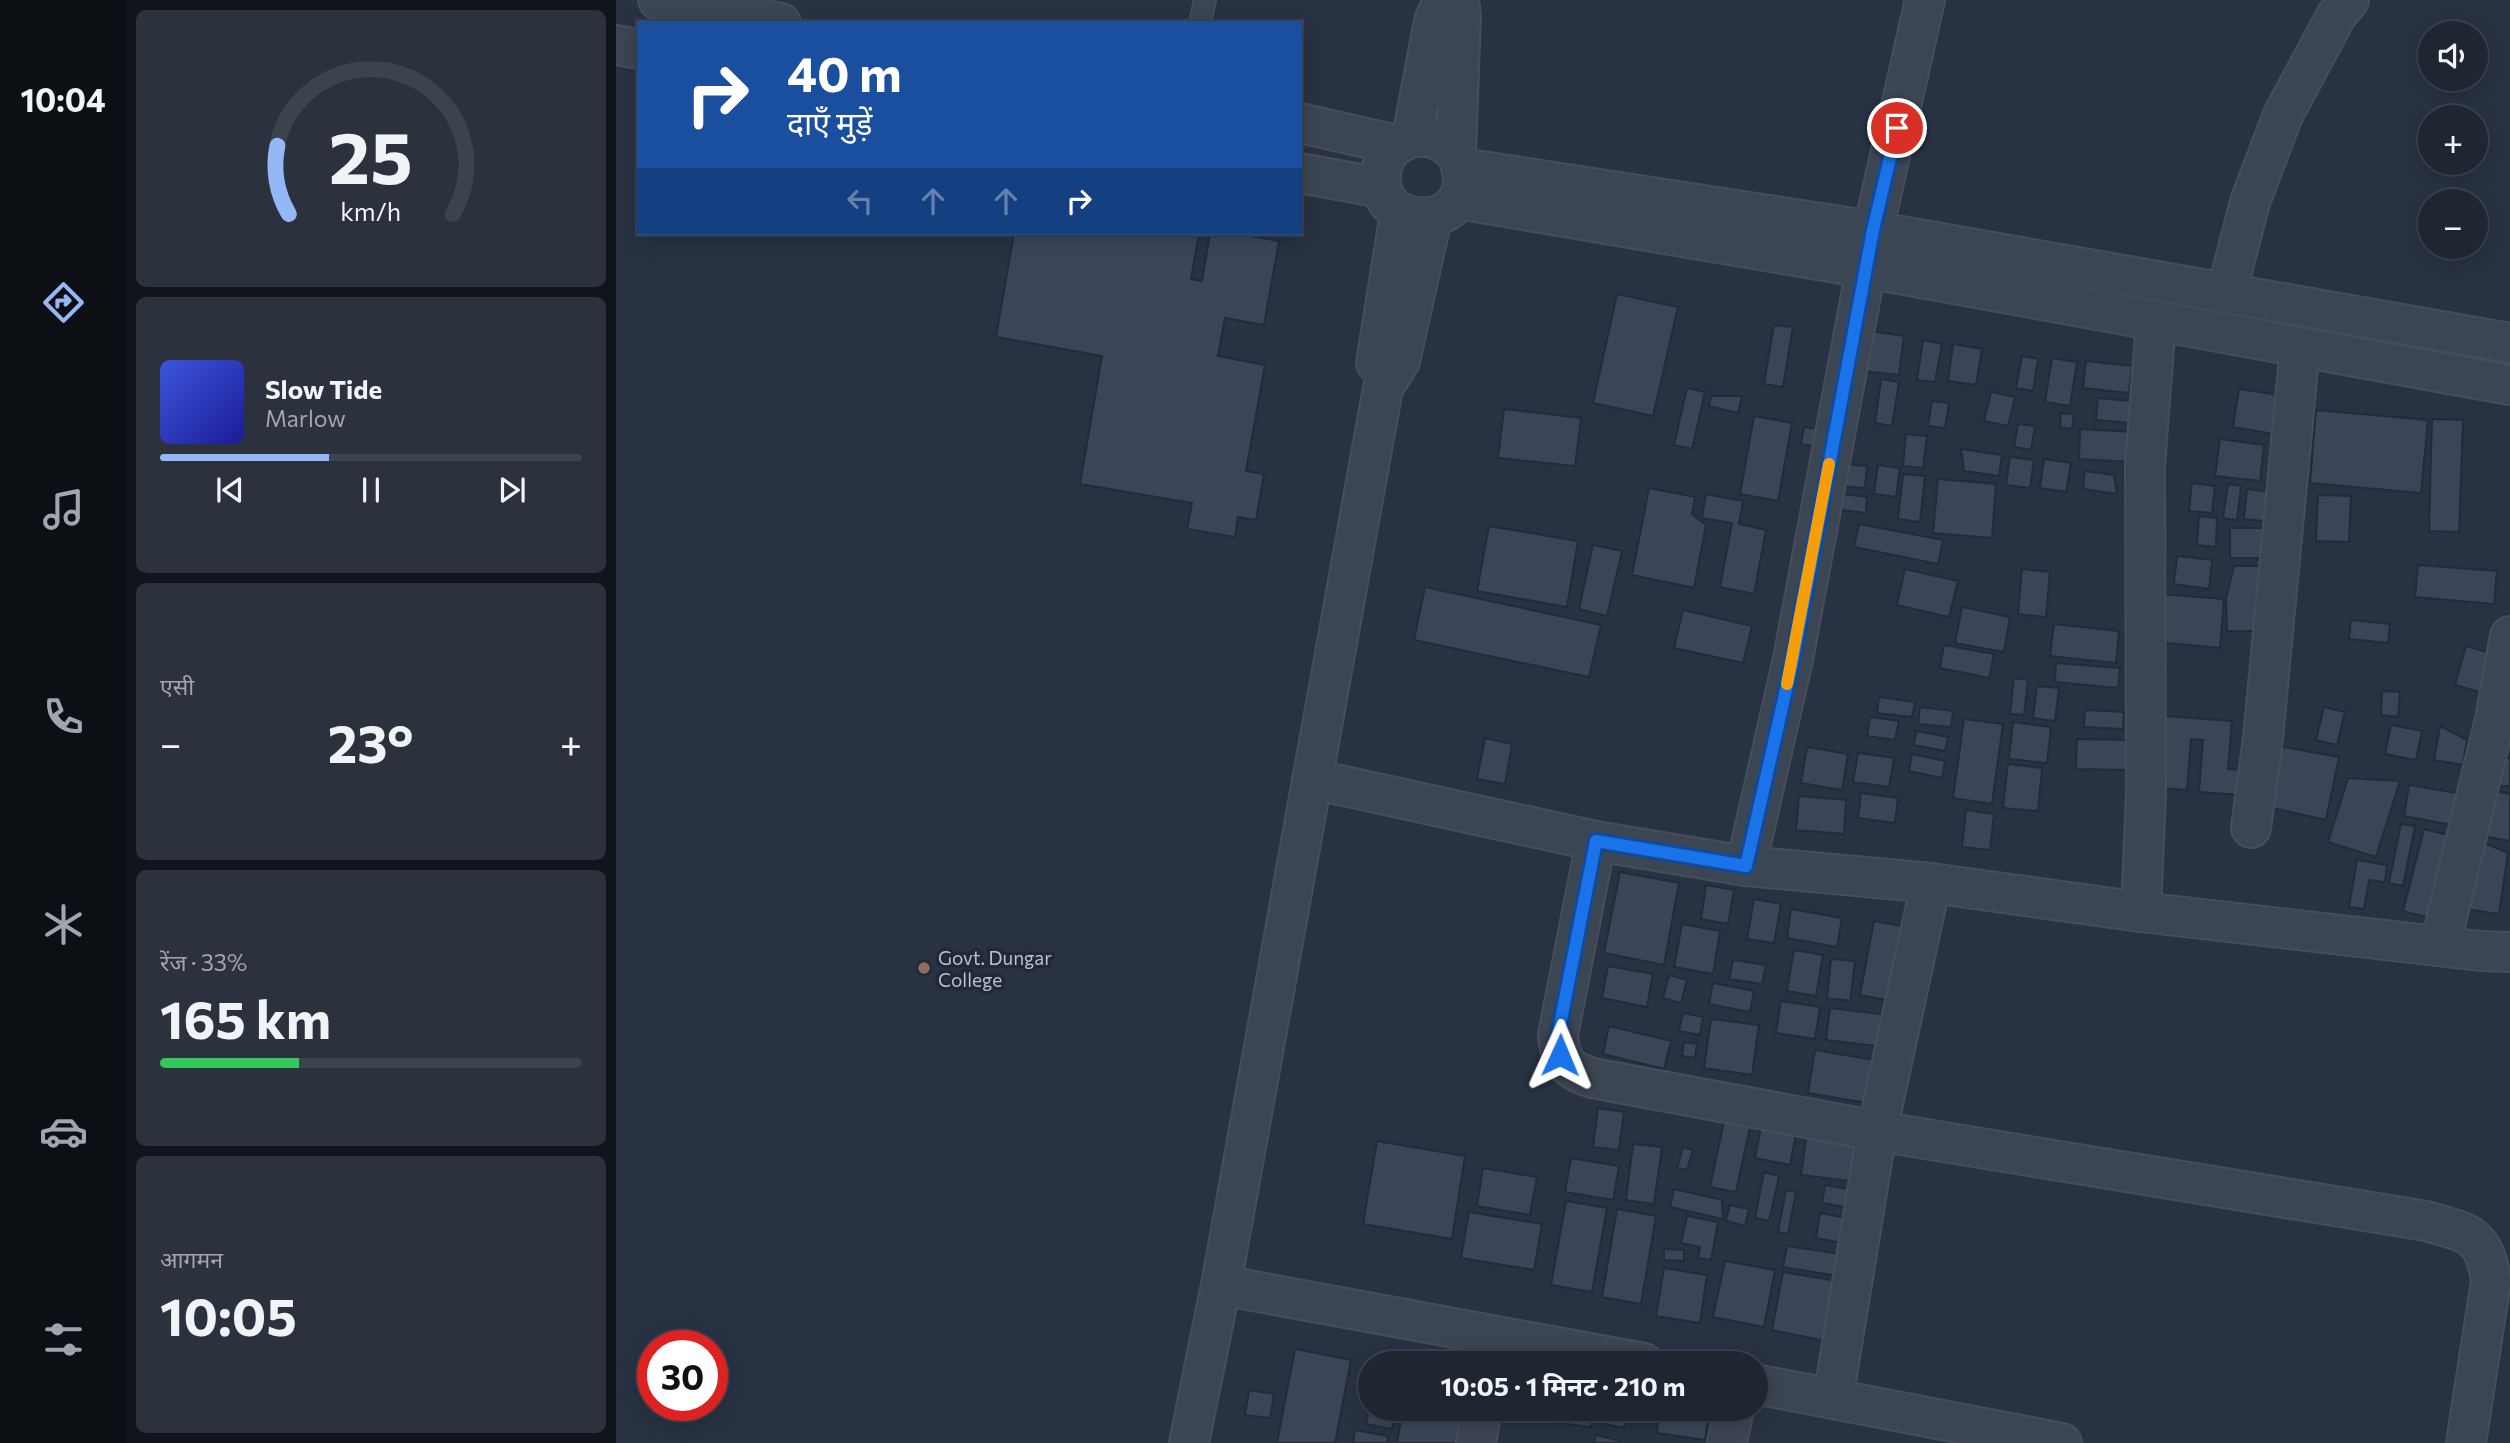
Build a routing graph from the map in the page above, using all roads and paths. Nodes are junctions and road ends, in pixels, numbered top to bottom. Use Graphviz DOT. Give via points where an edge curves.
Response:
graph roads {
  1 [pos="658,0"];
  2 [pos="1205,0"];
  3 [pos="1443,0"];
  4 [pos="1459,0"];
  5 [pos="1925,0"];
  6 [pos="2349,0"];
  7 [pos="770,21"];
  8 [pos="1200,21"];
  9 [pos="616,45"];
  10 [pos="637,49"];
  11 [pos="1302,122"];
  12 [pos="1405,141"];
  13 [pos="1302,173"];
  14 [pos="1432,190"];
  15 [pos="1873,230"];
  16 [pos="1866,268"];
  17 [pos="2227,291"];
  18 [pos="2156,321"];
  19 [pos="2510,343"];
  20 [pos="2300,347"];
  21 [pos="2510,385"];
  22 [pos="2510,636"];
  23 [pos="1312,779"];
  24 [pos="2251,828"];
  25 [pos="1596,841"];
  26 [pos="1746,866"];
  27 [pos="1930,883"];
  28 [pos="2141,912"];
  29 [pos="2440,946"];
  30 [pos="2510,952"];
  31 [pos="1877,1131"];
  32 [pos="1222,1285"];
  33 [pos="1492,1349"];
  34 [pos="1514,1351"];
  35 [pos="1768,1386"];
  36 [pos="1833,1399"];
  37 [pos="1480,1421"];
  38 [pos="1732,1421"];
  39 [pos="1989,1437"];
  40 [pos="1189,1443"];
  41 [pos="1476,1443"];
  42 [pos="1727,1443"];
  43 [pos="2062,1443"];
  44 [pos="2466,1443"];
  1 -- 7 [label="street"];
  2 -- 8 [label="lane"];
  3 -- 12 [label="street"];
  4 -- 14 [label="street" via="1461,16"];
  5 -- 15 [label="street"];
  6 -- 17 [label="street" via="2283,115 2250,202"];
  9 -- 10 [label="street"];
  11 -- 12 [label="street"];
  12 -- 14 [label="street" via="1428,137 1444,142"];
  12 -- 14 [label="street" via="1386,156 1381,172"];
  13 -- 14 [label="street"];
  14 -- 15 [label="street"];
  14 -- 16 [label="street"];
  14 -- 23 [label="street" via="1400,361 1383,388"];
  15 -- 16 [label="street"];
  15 -- 17 [label="street"];
  16 -- 18 [label="street"];
  16 -- 26 [label="street" via="1793,659"];
  17 -- 19 [label="street"];
  18 -- 20 [label="street"];
  18 -- 28 [label="street" via="2145,466 2146,793"];
  20 -- 21 [label="street"];
  20 -- 24 [label="street"];
  22 -- 29 [label="street" via="2495,719"];
  23 -- 25 [label="street"];
  23 -- 32 [label="street"];
  25 -- 26 [label="street"];
  25 -- 31 [label="street" via="1558,1035 1560,1055 1570,1070 1592,1078"];
  26 -- 27 [label="street"];
  27 -- 28 [label="street"];
  27 -- 31 [label="street"];
  28 -- 29 [label="street"];
  29 -- 30 [label="street"];
  31 -- 36 [label="street"];
  31 -- 44 [label="street" via="2464,1231 2479,1243 2488,1259 2491,1281"];
  32 -- 33 [label="street"];
  32 -- 40 [label="street"];
  33 -- 34 [label="street"];
  35 -- 36 [label="street"];
  36 -- 39 [label="street"];
  37 -- 41 [label="street"];
  38 -- 42 [label="street"];
  39 -- 43 [label="street"];
}
